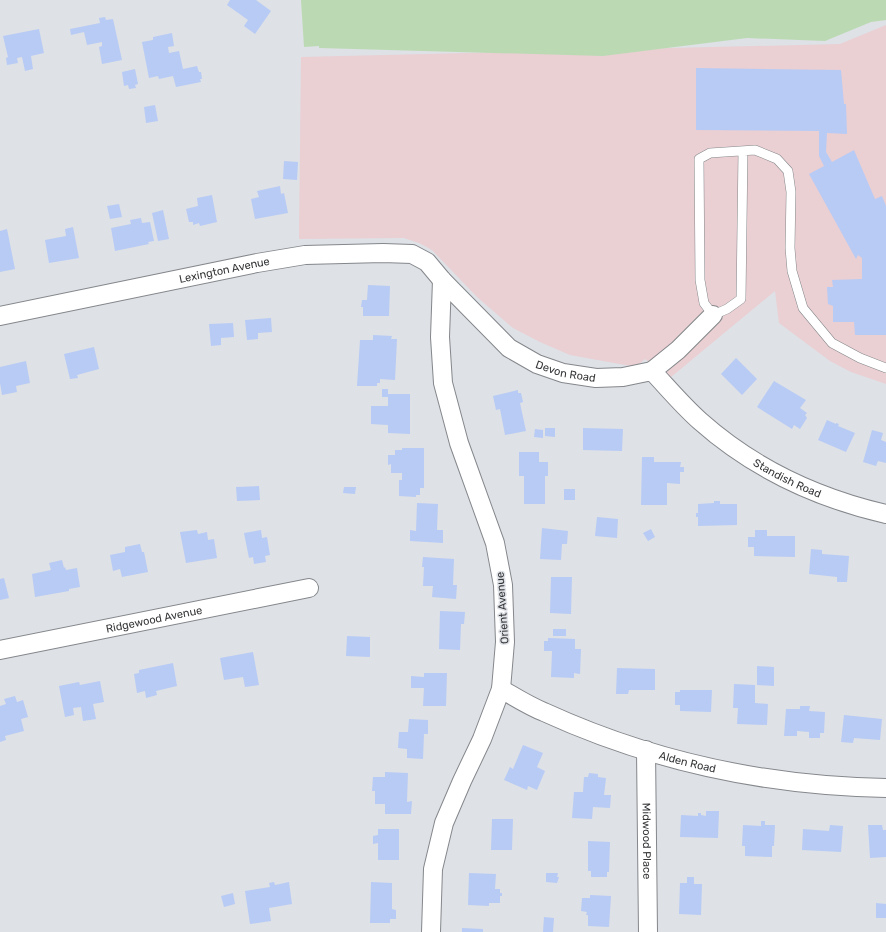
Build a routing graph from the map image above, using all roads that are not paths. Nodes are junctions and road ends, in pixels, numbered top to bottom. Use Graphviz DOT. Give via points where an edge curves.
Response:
graph roads {
  1 [pos="743,151"];
  2 [pos="442,280"];
  3 [pos="713,315"];
  4 [pos="0,316"];
  5 [pos="886,368"];
  6 [pos="652,371"];
  7 [pos="886,514"];
  8 [pos="309,588"];
  9 [pos="0,650"];
  10 [pos="501,689"];
  11 [pos="646,750"];
  12 [pos="886,788"];
  13 [pos="430,932"];
  14 [pos="648,932"];
  1 -- 3 [label="lane" via="741,299"];
  1 -- 3 [label="lane" via="710,153 699,159 700,280 704,303"];
  1 -- 5 [label="lane" via="755,150 777,159 788,171 791,192 792,271 803,308 832,343"];
  2 -- 4 [label="street, Lexington Avenue" via="427,262 412,254 305,255"];
  2 -- 6 [label="street, Devon Road" via="509,348 537,364 563,373 596,378 623,377"];
  2 -- 10 [label="street, Orient Avenue" via="440,337 443,383 458,443 495,543 503,585 506,642"];
  3 -- 6 [label="street" via="678,350"];
  6 -- 7 [label="street, Standish Road" via="700,421 765,468 802,487"];
  8 -- 9 [label="street, Ridgewood Avenue"];
  10 -- 11 [label="street, Alden Road" via="543,712 616,742"];
  10 -- 13 [label="street, Orient Avenue" via="482,739 444,823 433,869"];
  11 -- 12 [label="street, Alden Road" via="729,772 790,782"];
  11 -- 14 [label="street, Midwood Place"];
}
